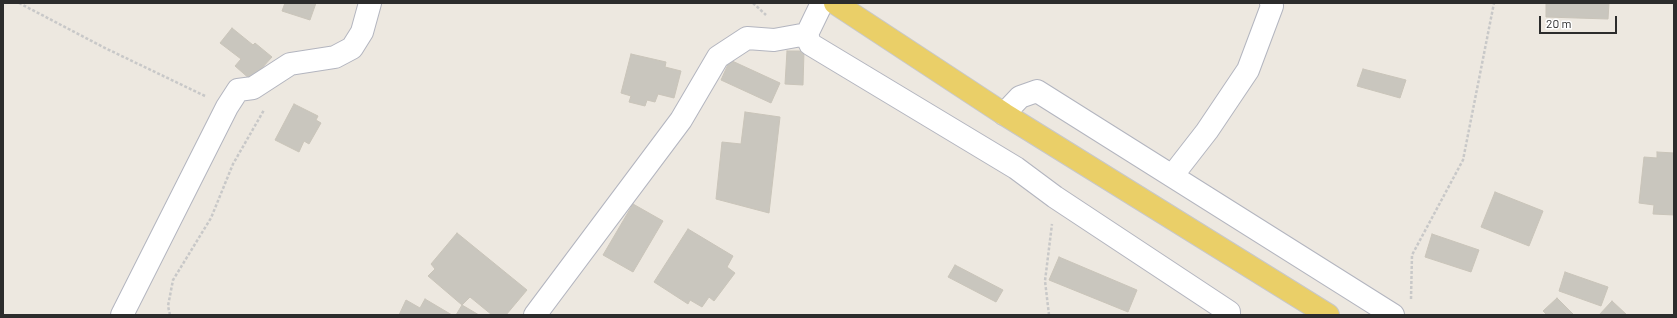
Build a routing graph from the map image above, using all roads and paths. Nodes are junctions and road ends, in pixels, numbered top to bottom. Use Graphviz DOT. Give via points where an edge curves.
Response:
graph roads {
  1 [pos="19,3"];
  2 [pos="370,3"];
  3 [pos="822,3"];
  4 [pos="835,3"];
  5 [pos="1271,3"];
  6 [pos="1494,3"];
  7 [pos="807,34"];
  8 [pos="267,104"];
  9 [pos="227,107"];
  10 [pos="1004,114"];
  11 [pos="1172,176"];
  12 [pos="1055,197"];
  13 [pos="1411,300"];
  14 [pos="122,315"];
  15 [pos="170,315"];
  16 [pos="535,315"];
  17 [pos="1049,315"];
  18 [pos="1229,315"];
  19 [pos="1328,315"];
  20 [pos="1393,315"];
  1 -- 9 [label="path"];
  2 -- 9 [label="street" via="362,32 352,48 335,57 290,64 253,88 238,90"];
  3 -- 7 [label="street"];
  4 -- 10 [label="main road"];
  5 -- 11 [label="street" via="1248,70"];
  6 -- 13 [label="path" via="1463,160 1412,255"];
  7 -- 12 [label="street" via="810,44 1016,168"];
  7 -- 16 [label="street" via="774,40 747,38 718,58 681,120"];
  8 -- 15 [label="path" via="232,164 211,218 173,280 168,306"];
  9 -- 14 [label="street"];
  10 -- 11 [label="street" via="1020,97 1036,91"];
  10 -- 19 [label="main road"];
  11 -- 20 [label="street"];
  12 -- 17 [label="path" via="1045,282"];
  12 -- 18 [label="street" via="1229,312"];
}
